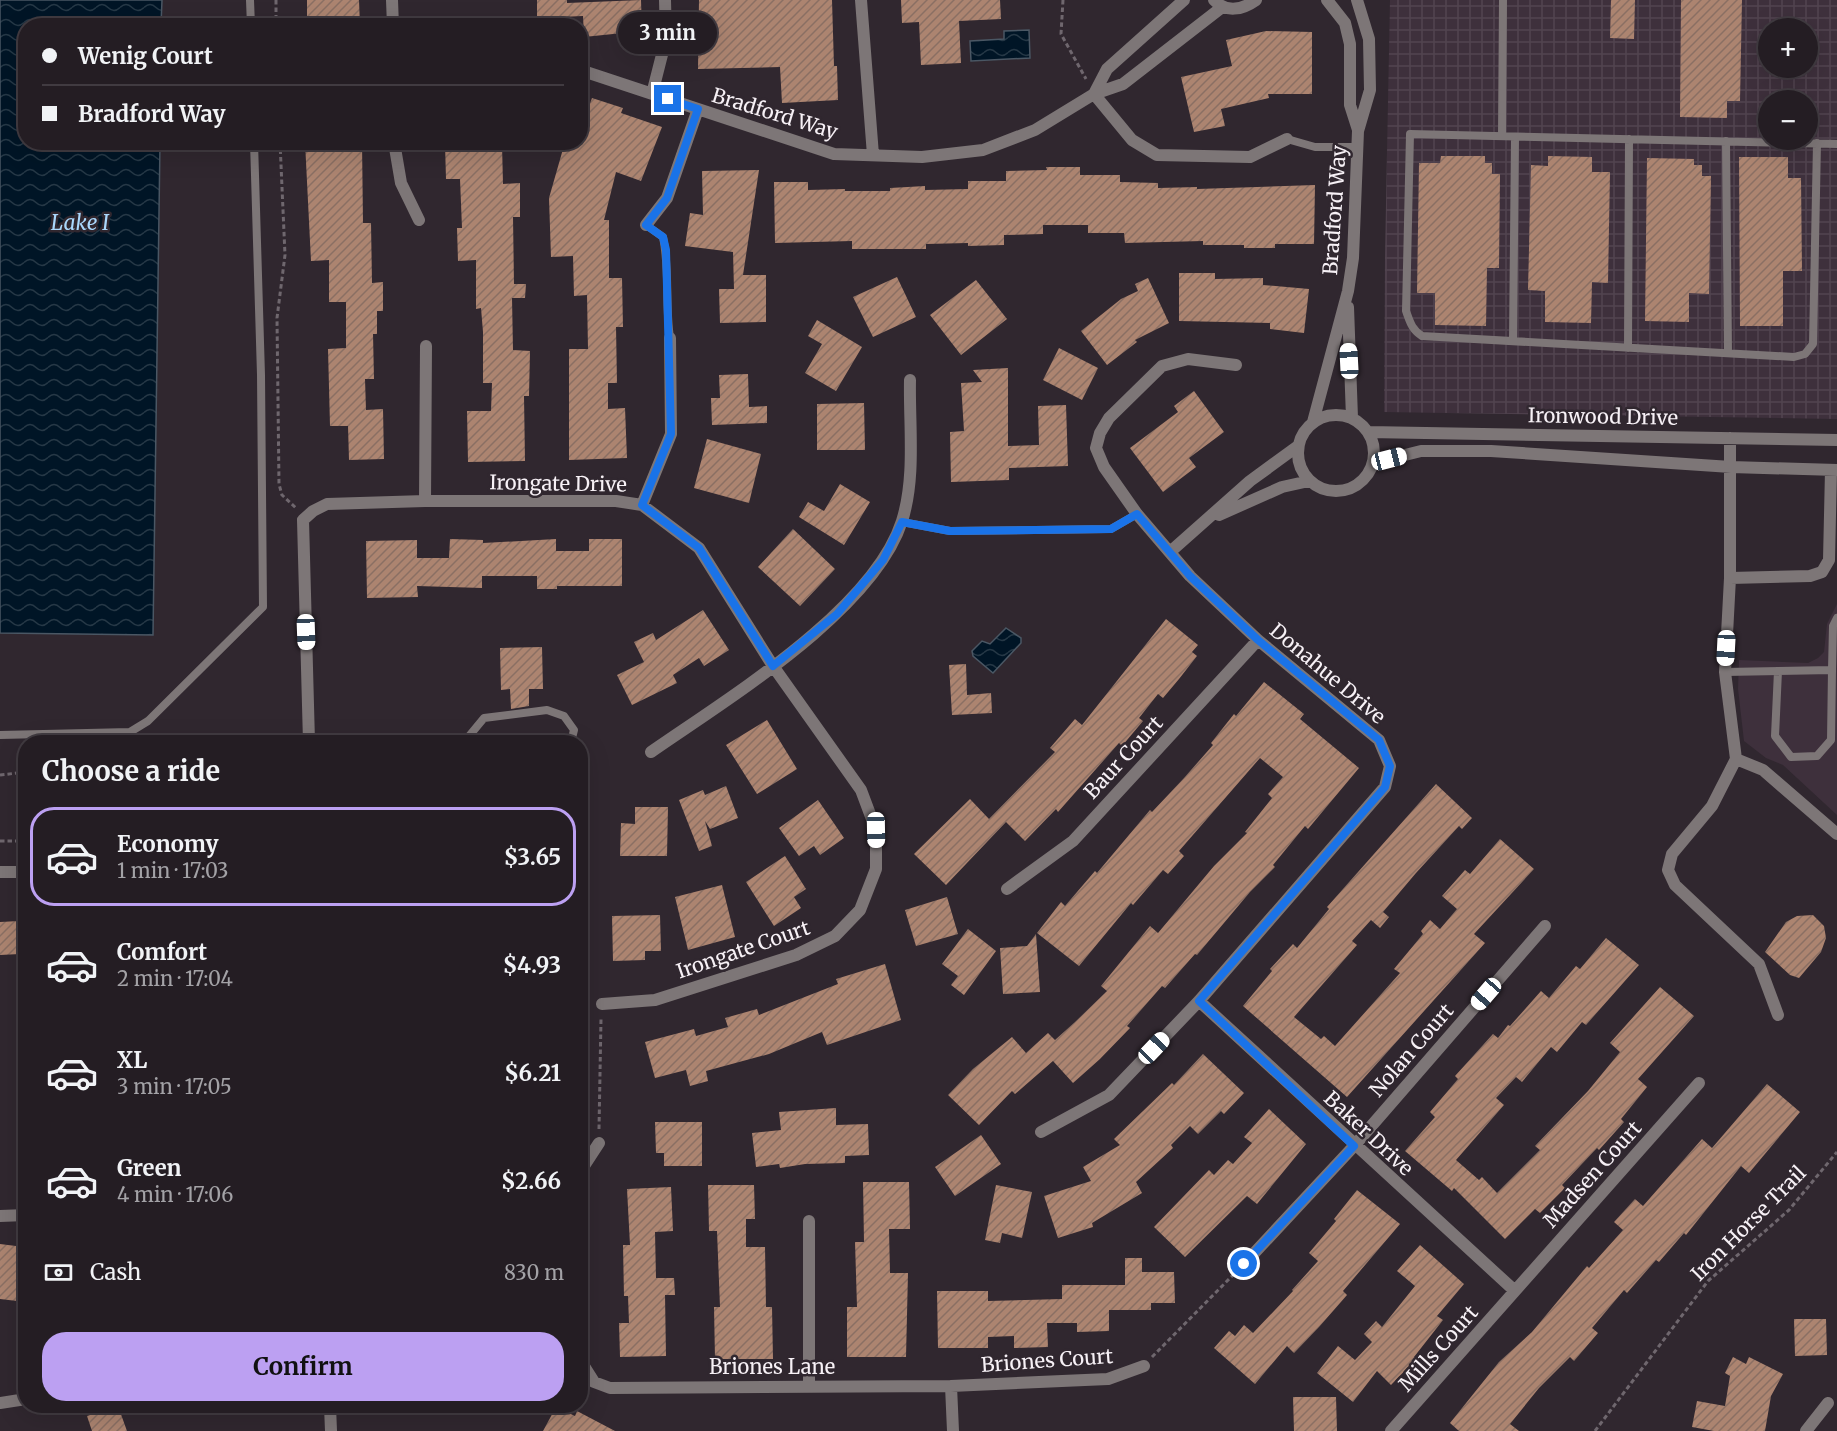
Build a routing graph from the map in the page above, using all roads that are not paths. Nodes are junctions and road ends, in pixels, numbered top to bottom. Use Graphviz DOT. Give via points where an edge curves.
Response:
graph roads {
  1 [pos="250,0"];
  2 [pos="392,0"];
  3 [pos="665,0"];
  4 [pos="861,0"];
  5 [pos="1184,0"];
  6 [pos="1256,0"];
  7 [pos="1327,0"];
  8 [pos="1357,0"];
  9 [pos="1503,0"];
  10 [pos="1218,4"];
  11 [pos="251,18"];
  12 [pos="393,18"];
  13 [pos="588,73"];
  14 [pos="652,94"];
  15 [pos="1094,94"];
  16 [pos="698,109"];
  17 [pos="1358,131"];
  18 [pos="1502,136"];
  19 [pos="1515,136"];
  20 [pos="1287,139"];
  21 [pos="1629,139"];
  22 [pos="1726,141"];
  23 [pos="1758,142"];
  24 [pos="1818,143"];
  25 [pos="1837,144"];
  26 [pos="1357,147"];
  27 [pos="254,150"];
  28 [pos="395,150"];
  29 [pos="1817,150"];
  30 [pos="873,155"];
  31 [pos="419,220"];
  32 [pos="646,225"];
  33 [pos="1348,291"];
  34 [pos="670,338"];
  35 [pos="1512,341"];
  36 [pos="426,346"];
  37 [pos="1628,348"];
  38 [pos="1728,353"];
  39 [pos="1236,365"];
  40 [pos="910,380"];
  41 [pos="1352,418"];
  42 [pos="1313,422"];
  43 [pos="1368,432"];
  44 [pos="1730,438"];
  45 [pos="1837,440"];
  46 [pos="1298,446"];
  47 [pos="1373,463"];
  48 [pos="1731,467"];
  49 [pos="1834,470"];
  50 [pos="1309,481"];
  51 [pos="425,501"];
  52 [pos="642,505"];
  53 [pos="1137,514"];
  54 [pos="1210,519"];
  55 [pos="902,522"];
  56 [pos="1170,552"];
  57 [pos="1730,578"];
  58 [pos="1837,618"];
  59 [pos="1258,640"];
  60 [pos="773,666"];
  61 [pos="1832,670"];
  62 [pos="1778,671"];
  63 [pos="1725,672"];
  64 [pos="0,735"];
  65 [pos="309,735"];
  66 [pos="471,735"];
  67 [pos="572,735"];
  68 [pos="651,752"];
  69 [pos="1736,759"];
  70 [pos="1837,834"];
  71 [pos="0,872"];
  72 [pos="18,872"];
  73 [pos="1007,889"];
  74 [pos="1545,926"];
  75 [pos="1199,1001"];
  76 [pos="602,1004"];
  77 [pos="1778,1015"];
  78 [pos="1699,1083"];
  79 [pos="1041,1132"];
  80 [pos="598,1143"];
  81 [pos="1354,1146"];
  82 [pos="588,1159"];
  83 [pos="18,1215"];
  84 [pos="0,1216"];
  85 [pos="809,1221"];
  86 [pos="1244,1264"];
  87 [pos="1515,1291"];
  88 [pos="1144,1366"];
  89 [pos="588,1372"];
  90 [pos="808,1385"];
  91 [pos="951,1386"];
  92 [pos="18,1400"];
  93 [pos="0,1403"];
  94 [pos="1828,1403"];
  95 [pos="331,1413"];
  96 [pos="332,1431"];
  97 [pos="953,1431"];
  98 [pos="1391,1431"];
  99 [pos="1806,1431"];
  1 -- 11 [label="lane"];
  2 -- 12 [label="street"];
  3 -- 14 [label="street" via="666,39"];
  4 -- 30 [label="street"];
  5 -- 15 [label="street, Bradford Way" via="1107,69"];
  6 -- 10 [label="street, Bradford Way" via="1240,8"];
  7 -- 17 [label="street, Bradford Way" via="1344,23 1350,44 1350,105"];
  8 -- 17 [label="street, Bradford Way" via="1369,39 1370,90"];
  9 -- 18 [label="lane"];
  10 -- 15 [label="street, Bradford Way" via="1123,84"];
  13 -- 14 [label="street, Bradford Way"];
  14 -- 16 [label="street, Bradford Way"];
  15 -- 20 [label="street" via="1132,141 1157,155 1250,157"];
  15 -- 30 [label="street, Bradford Way" via="1035,130 983,150 922,157"];
  16 -- 30 [label="street, Bradford Way" via="834,154"];
  16 -- 32 [label="street" via="667,198"];
  17 -- 26 [label="street, Bradford Way"];
  18 -- 19 [label="lane"];
  18 -- 35 [label="lane" via="1410,134 1406,311 1415,332 1422,336"];
  19 -- 21 [label="lane"];
  19 -- 35 [label="lane"];
  20 -- 26 [label="lane" via="1315,147"];
  21 -- 22 [label="lane"];
  21 -- 37 [label="lane"];
  22 -- 23 [label="lane"];
  22 -- 38 [label="lane"];
  24 -- 25 [label="lane"];
  26 -- 33 [label="street, Bradford Way"];
  27 -- 64 [label="lane" via="263,607 148,721 129,732"];
  28 -- 31 [label="street" via="401,183"];
  29 -- 38 [label="lane" via="1813,344 1805,354 1794,357"];
  32 -- 34 [label="lane" via="663,237 666,250"];
  33 -- 41 [label="street, Bradford Way"];
  33 -- 42 [label="street, Bradford Way"];
  34 -- 52 [label="street" via="671,434"];
  35 -- 37 [label="lane"];
  36 -- 51 [label="street"];
  37 -- 38 [label="lane"];
  39 -- 53 [label="street, Donahue Drive" via="1188,359 1162,366 1109,418 1096,448 1104,467"];
  40 -- 55 [label="street" via="909,490"];
  41 -- 42 [label="street" via="1332,415"];
  41 -- 43 [label="street"];
  42 -- 46 [label="street"];
  43 -- 44 [label="street, Ironwood Drive"];
  43 -- 47 [label="street"];
  44 -- 45 [label="street, Ironwood Drive"];
  44 -- 48 [label="street"];
  46 -- 50 [label="street" via="1299,466"];
  46 -- 54 [label="street" via="1250,481"];
  47 -- 48 [label="street, Ironwood Drive" via="1421,451 1491,451"];
  47 -- 50 [label="street" via="1362,481 1344,491 1324,490"];
  48 -- 49 [label="street, Ironwood Drive"];
  48 -- 57 [label="street"];
  49 -- 57 [label="street" via="1829,560 1822,572 1810,576"];
  50 -- 54 [label="street" via="1282,487"];
  51 -- 52 [label="street, Irongate Drive" via="616,501"];
  51 -- 65 [label="street, Irongate Drive" via="327,504 304,519"];
  52 -- 60 [label="street, Irongate Drive" via="699,548"];
  53 -- 55 [label="lane" via="1111,529 950,531"];
  53 -- 56 [label="street, Donahue Drive"];
  54 -- 56 [label="street"];
  55 -- 60 [label="street" via="883,560 837,614"];
  56 -- 59 [label="street, Donahue Drive"];
  57 -- 63 [label="street"];
  58 -- 61 [label="lane" via="1833,626"];
  59 -- 73 [label="street, Baur Court" via="1073,841"];
  59 -- 75 [label="street, Donahue Drive" via="1379,740 1390,766 1385,787"];
  60 -- 68 [label="street"];
  60 -- 76 [label="street, Irongate Court" via="861,790 876,830 876,869 860,910 836,936 796,956 656,1000"];
  61 -- 62 [label="lane"];
  61 -- 62 [label="lane" via="1830,740 1817,756 1791,757 1775,736"];
  62 -- 63 [label="lane"];
  63 -- 69 [label="street"];
  66 -- 67 [label="lane" via="484,718 547,710 564,716"];
  69 -- 70 [label="street" via="1763,770"];
  69 -- 77 [label="street" via="1712,806 1672,854 1668,870 1675,885 1759,964"];
  71 -- 72 [label="street"];
  74 -- 81 [label="street, Nolan Court"];
  75 -- 79 [label="street, Donahue Drive" via="1109,1095"];
  75 -- 81 [label="street, Baker Drive"];
  78 -- 87 [label="street, Madsen Court"];
  80 -- 82 [label="street, Briones Lane"];
  81 -- 86 [label="street, Nolan Court"];
  81 -- 87 [label="street, Baker Drive"];
  83 -- 84 [label="street"];
  85 -- 90 [label="street"];
  87 -- 98 [label="street, Mills Court"];
  88 -- 91 [label="street, Briones Court" via="1108,1379"];
  89 -- 90 [label="street, Briones Lane" via="594,1382 610,1388"];
  90 -- 91 [label="street, Briones Lane"];
  91 -- 97 [label="street"];
  92 -- 93 [label="street"];
  94 -- 99 [label="street"];
  95 -- 96 [label="street"];
}
